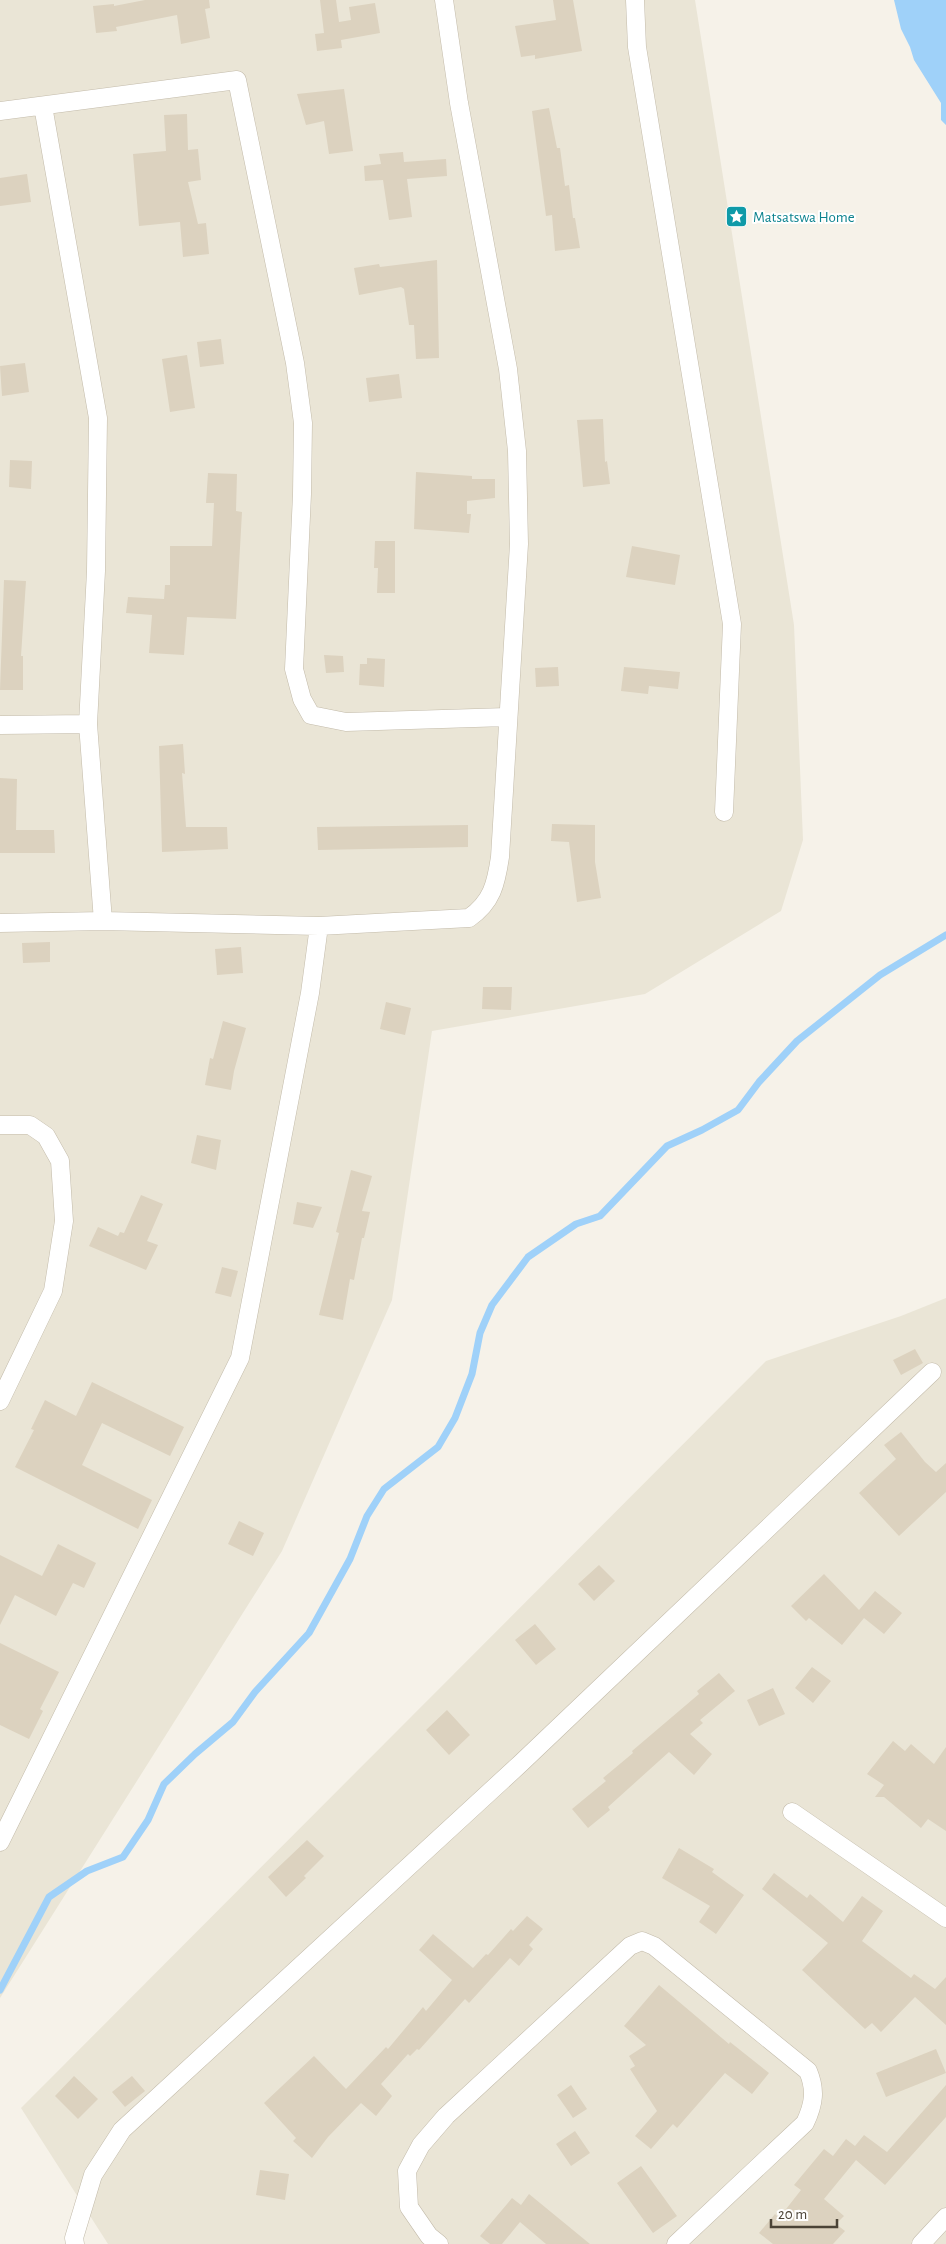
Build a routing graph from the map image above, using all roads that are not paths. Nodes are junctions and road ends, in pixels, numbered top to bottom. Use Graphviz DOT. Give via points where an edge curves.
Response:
graph roads {
  1 [pos="444,0"];
  2 [pos="634,0"];
  3 [pos="43,106"];
  4 [pos="0,111"];
  5 [pos="507,717"];
  6 [pos="88,724"];
  7 [pos="0,725"];
  8 [pos="724,812"];
  9 [pos="103,921"];
  10 [pos="0,923"];
  11 [pos="319,926"];
  12 [pos="0,1125"];
  13 [pos="932,1372"];
  14 [pos="0,1401"];
  15 [pos="792,1812"];
  16 [pos="0,1842"];
  17 [pos="946,1918"];
  18 [pos="946,2217"];
  19 [pos="75,2244"];
  20 [pos="439,2244"];
  21 [pos="676,2244"];
  22 [pos="922,2244"];
  1 -- 5 [label="street" via="459,104 508,369 517,452 518,544"];
  2 -- 8 [label="street" via="637,47 732,624"];
  3 -- 4 [label="street"];
  3 -- 5 [label="street" via="237,80 295,363 302,423 294,670 302,699 311,715 346,722"];
  3 -- 6 [label="street" via="98,418 96,562"];
  5 -- 11 [label="street" via="500,857 496,880 483,908 469,918"];
  6 -- 7 [label="street"];
  6 -- 9 [label="street"];
  9 -- 10 [label="street"];
  9 -- 11 [label="street"];
  11 -- 16 [label="street" via="310,994 240,1358"];
  12 -- 14 [label="street" via="30,1125 46,1136 60,1161 64,1221 53,1291"];
  13 -- 19 [label="street" via="520,1764 122,2130 93,2175"];
  15 -- 17 [label="street"];
  18 -- 22 [label="street"];
  20 -- 21 [label="street" via="429,2236 408,2207 407,2171 421,2145 446,2116 623,1952 642,1941 654,1946 808,2071 814,2084 812,2107 805,2123"];
}
